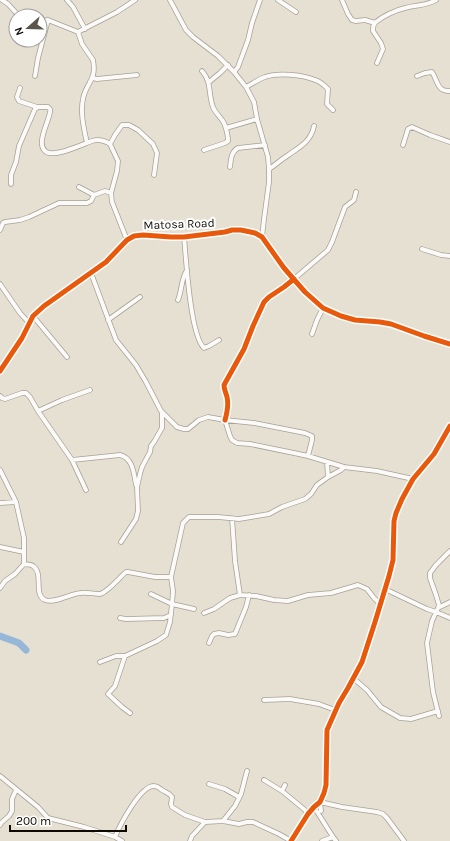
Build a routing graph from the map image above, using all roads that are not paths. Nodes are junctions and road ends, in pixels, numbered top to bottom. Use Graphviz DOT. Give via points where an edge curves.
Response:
graph roads {
  1 [pos="2,0"];
  2 [pos="67,0"];
  3 [pos="135,0"];
  4 [pos="170,0"];
  5 [pos="260,0"];
  6 [pos="278,0"];
  7 [pos="342,0"];
  8 [pos="436,0"];
  9 [pos="12,8"];
  10 [pos="296,12"];
  11 [pos="48,20"];
  12 [pos="375,23"];
  13 [pos="85,29"];
  14 [pos="78,32"];
  15 [pos="41,48"];
  16 [pos="377,63"];
  17 [pos="228,65"];
  18 [pos="202,71"];
  19 [pos="234,72"];
  20 [pos="138,75"];
  21 [pos="35,76"];
  22 [pos="417,76"];
  23 [pos="93,78"];
  24 [pos="209,82"];
  25 [pos="20,88"];
  26 [pos="246,88"];
  27 [pos="450,91"];
  28 [pos="36,107"];
  29 [pos="332,110"];
  30 [pos="257,119"];
  31 [pos="314,126"];
  32 [pos="226,128"];
  33 [pos="450,142"];
  34 [pos="87,143"];
  35 [pos="110,144"];
  36 [pos="265,145"];
  37 [pos="403,145"];
  38 [pos="204,150"];
  39 [pos="230,167"];
  40 [pos="269,169"];
  41 [pos="154,175"];
  42 [pos="10,184"];
  43 [pos="79,187"];
  44 [pos="356,192"];
  45 [pos="111,193"];
  46 [pos="94,194"];
  47 [pos="0,230"];
  48 [pos="184,237"];
  49 [pos="262,237"];
  50 [pos="127,240"];
  51 [pos="422,249"];
  52 [pos="450,256"];
  53 [pos="187,269"];
  54 [pos="91,273"];
  55 [pos="294,279"];
  56 [pos="0,284"];
  57 [pos="140,297"];
  58 [pos="178,300"];
  59 [pos="323,308"];
  60 [pos="33,316"];
  61 [pos="108,320"];
  62 [pos="29,323"];
  63 [pos="312,334"];
  64 [pos="219,340"];
  65 [pos="450,344"];
  66 [pos="67,358"];
  67 [pos="0,371"];
  68 [pos="90,390"];
  69 [pos="0,396"];
  70 [pos="38,411"];
  71 [pos="162,413"];
  72 [pos="225,420"];
  73 [pos="450,426"];
  74 [pos="308,456"];
  75 [pos="72,460"];
  76 [pos="327,462"];
  77 [pos="344,467"];
  78 [pos="0,470"];
  79 [pos="328,477"];
  80 [pos="413,479"];
  81 [pos="137,487"];
  82 [pos="86,490"];
  83 [pos="16,502"];
  84 [pos="0,503"];
  85 [pos="232,518"];
  86 [pos="121,542"];
  87 [pos="0,546"];
  88 [pos="450,551"];
  89 [pos="24,552"];
  90 [pos="24,564"];
  91 [pos="171,577"];
  92 [pos="0,588"];
  93 [pos="386,589"];
  94 [pos="151,594"];
  95 [pos="240,595"];
  96 [pos="249,595"];
  97 [pos="450,602"];
  98 [pos="172,604"];
  99 [pos="380,604"];
  100 [pos="194,609"];
  101 [pos="437,610"];
  102 [pos="204,613"];
  103 [pos="171,615"];
  104 [pos="120,618"];
  105 [pos="450,618"];
  106 [pos="209,643"];
  107 [pos="125,656"];
  108 [pos="100,662"];
  109 [pos="353,678"];
  110 [pos="264,700"];
  111 [pos="335,710"];
  112 [pos="130,713"];
  113 [pos="247,771"];
  114 [pos="0,776"];
  115 [pos="264,780"];
  116 [pos="209,784"];
  117 [pos="285,784"];
  118 [pos="16,790"];
  119 [pos="282,792"];
  120 [pos="239,797"];
  121 [pos="317,805"];
  122 [pos="308,814"];
  123 [pos="320,817"];
  124 [pos="223,821"];
  125 [pos="205,822"];
  126 [pos="0,825"];
  127 [pos="115,837"];
  128 [pos="334,839"];
  129 [pos="293,840"];
  130 [pos="122,841"];
  131 [pos="190,841"];
  132 [pos="322,841"];
  133 [pos="404,841"];
  1 -- 9 [label="street"];
  2 -- 13 [label="street"];
  3 -- 13 [label="street"];
  4 -- 17 [label="street" via="186,30"];
  5 -- 19 [label="street" via="246,46"];
  6 -- 10 [label="street"];
  7 -- 12 [label="street" via="352,20"];
  8 -- 12 [label="street" via="398,10"];
  11 -- 14 [label="street"];
  12 -- 16 [label="street" via="373,31 383,49"];
  13 -- 14 [label="street"];
  14 -- 23 [label="street" via="82,44 93,60"];
  15 -- 21 [label="street"];
  17 -- 19 [label="street"];
  17 -- 24 [label="street"];
  18 -- 24 [label="street"];
  19 -- 26 [label="street"];
  20 -- 23 [label="street"];
  22 -- 27 [label="street" via="432,72 440,90"];
  23 -- 34 [label="street" via="82,101"];
  24 -- 32 [label="street" via="213,107"];
  25 -- 28 [label="street" via="17,99"];
  26 -- 29 [label="street" via="275,74 315,80 328,89 327,104"];
  26 -- 30 [label="street" via="254,102"];
  28 -- 34 [label="street" via="50,109 42,141 45,151 62,152"];
  28 -- 42 [label="street" via="19,146"];
  30 -- 32 [label="street"];
  30 -- 36 [label="street"];
  31 -- 40 [label="street" via="313,134 298,150"];
  32 -- 38 [label="street" via="228,141"];
  33 -- 37 [label="street" via="412,127 408,130"];
  34 -- 35 [label="street" via="100,140"];
  35 -- 41 [label="street" via="122,125 130,125 138,130 153,144 157,153"];
  35 -- 45 [label="street" via="118,161"];
  36 -- 39 [label="street" via="235,149"];
  36 -- 40 [label="street"];
  40 -- 49 [label="street"];
  43 -- 46 [label="street"];
  44 -- 55 [label="street" via="354,200 344,207 328,250"];
  45 -- 46 [label="street" via="105,191"];
  45 -- 50 [label="street"];
  46 -- 47 [label="street" via="86,203 59,203 30,217 5,222"];
  48 -- 49 [label="street, Matosa Road" via="241,230"];
  48 -- 50 [label="street, Matosa Road" via="143,234"];
  48 -- 53 [label="street"];
  49 -- 55 [label="street"];
  50 -- 54 [label="street, Matosa Road" via="106,262"];
  51 -- 52 [label="street"];
  53 -- 58 [label="street"];
  53 -- 64 [label="street" via="193,320 201,344 206,347"];
  54 -- 60 [label="street, Matosa Road"];
  54 -- 61 [label="street"];
  55 -- 59 [label="street"];
  55 -- 72 [label="street" via="269,296 260,310 244,350 224,385 228,404"];
  56 -- 62 [label="street"];
  57 -- 61 [label="street"];
  59 -- 63 [label="street"];
  59 -- 65 [label="street" via="355,320 391,324"];
  60 -- 62 [label="street, Matosa Road"];
  60 -- 66 [label="street"];
  61 -- 71 [label="street" via="116,340 142,376"];
  62 -- 67 [label="street, Matosa Road"];
  68 -- 70 [label="street"];
  69 -- 70 [label="street" via="5,399 26,393"];
  70 -- 75 [label="street"];
  71 -- 72 [label="street" via="177,428 184,430 205,417"];
  71 -- 81 [label="street" via="162,428 142,467"];
  72 -- 74 [label="street" via="232,440 237,443"];
  72 -- 74 [label="street" via="308,434 312,436 312,440"];
  73 -- 80 [label="street" via="434,454"];
  74 -- 76 [label="street"];
  75 -- 81 [label="street" via="125,456 132,465"];
  75 -- 82 [label="street"];
  76 -- 77 [label="street"];
  76 -- 79 [label="street"];
  77 -- 79 [label="street"];
  77 -- 80 [label="street"];
  78 -- 83 [label="street"];
  79 -- 85 [label="street" via="305,499 268,514"];
  80 -- 93 [label="street" via="395,517 394,560"];
  81 -- 86 [label="street" via="136,519"];
  83 -- 84 [label="street"];
  83 -- 89 [label="street" via="23,532"];
  85 -- 91 [label="street" via="188,518 184,521"];
  85 -- 95 [label="street"];
  87 -- 89 [label="street"];
  88 -- 101 [label="street" via="430,573 438,601"];
  89 -- 90 [label="street"];
  90 -- 91 [label="street" via="32,565 36,569 39,592 43,599 47,600 81,593 102,594 126,572"];
  90 -- 92 [label="street"];
  91 -- 98 [label="street"];
  93 -- 99 [label="street"];
  93 -- 101 [label="street" via="427,609"];
  94 -- 98 [label="street"];
  95 -- 96 [label="street"];
  95 -- 102 [label="street"];
  96 -- 99 [label="street" via="282,601 331,593 358,585 367,589"];
  96 -- 106 [label="street" via="235,634 214,634"];
  97 -- 101 [label="street"];
  98 -- 100 [label="street"];
  98 -- 103 [label="street"];
  99 -- 109 [label="street" via="362,662"];
  101 -- 105 [label="street"];
  101 -- 109 [label="street" via="427,643 433,692 439,713 411,719 400,718 381,707"];
  103 -- 104 [label="street" via="164,618"];
  103 -- 107 [label="street" via="166,635"];
  107 -- 108 [label="street" via="116,656"];
  107 -- 112 [label="street" via="115,686 108,694"];
  109 -- 111 [label="street"];
  110 -- 111 [label="street" via="290,699 319,704"];
  111 -- 121 [label="street" via="327,730 326,785"];
  113 -- 120 [label="street"];
  114 -- 118 [label="street"];
  115 -- 119 [label="street"];
  116 -- 120 [label="street"];
  117 -- 119 [label="street"];
  118 -- 126 [label="street" via="12,799 12,811"];
  118 -- 127 [label="street" via="48,818"];
  119 -- 122 [label="street"];
  120 -- 124 [label="street"];
  121 -- 122 [label="street"];
  121 -- 123 [label="street"];
  121 -- 123 [label="street" via="321,811"];
  121 -- 133 [label="street" via="383,814"];
  122 -- 129 [label="street"];
  123 -- 128 [label="street"];
  124 -- 125 [label="street"];
  124 -- 129 [label="street" via="239,824 253,822"];
  125 -- 127 [label="street" via="172,807 171,795 154,786 144,791 132,804"];
  125 -- 131 [label="street"];
  127 -- 130 [label="street"];
  128 -- 132 [label="street"];
}
